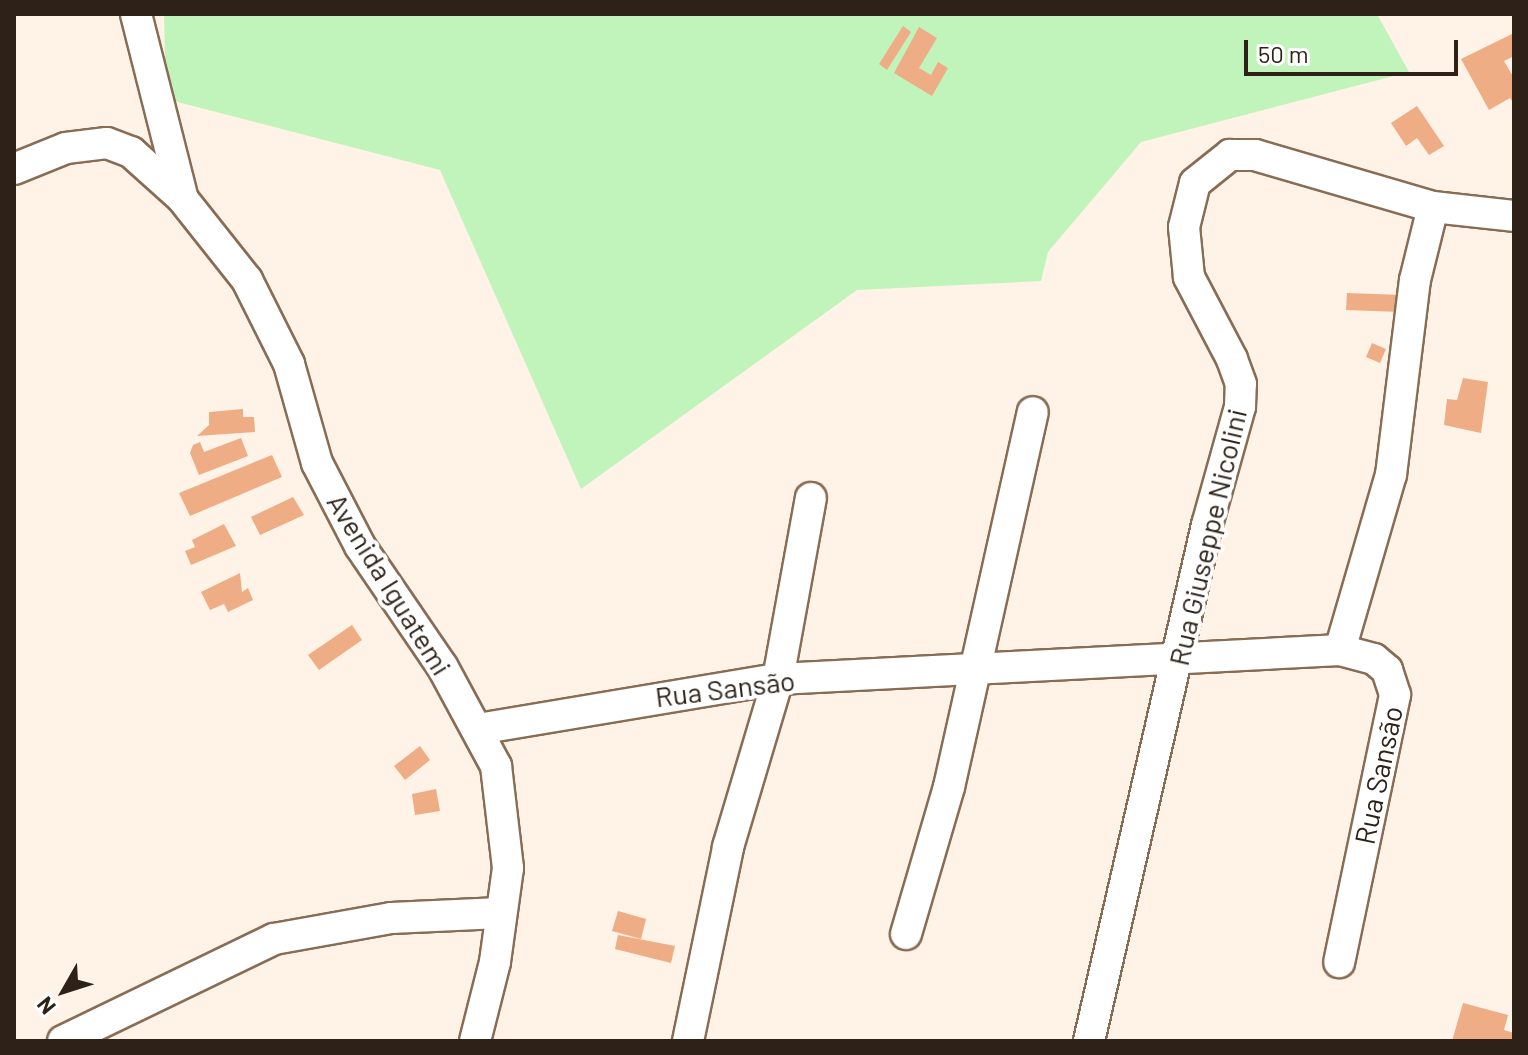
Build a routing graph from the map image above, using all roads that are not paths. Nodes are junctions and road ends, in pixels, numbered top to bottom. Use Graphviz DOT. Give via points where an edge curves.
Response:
graph roads {
  1 [pos="136,14"];
  2 [pos="14,169"];
  3 [pos="182,198"];
  4 [pos="1433,207"];
  5 [pos="1514,216"];
  6 [pos="1033,412"];
  7 [pos="811,498"];
  8 [pos="1340,650"];
  9 [pos="1177,662"];
  10 [pos="975,673"];
  11 [pos="778,679"];
  12 [pos="478,729"];
  13 [pos="500,913"];
  14 [pos="906,934"];
  15 [pos="1339,962"];
  16 [pos="63,1041"];
  17 [pos="475,1041"];
  18 [pos="688,1041"];
  19 [pos="1089,1041"];
  1 -- 3 [label="street"];
  2 -- 3 [label="street, Avenida Iguatemi" via="66,148 107,143 150,167"];
  3 -- 12 [label="street, Avenida Iguatemi" via="247,280 289,364 317,463 360,546"];
  4 -- 5 [label="street, Rua Giuseppe Nicolini"];
  4 -- 8 [label="street" via="1415,280 1391,475"];
  4 -- 9 [label="street, Rua Giuseppe Nicolini" via="1255,155 1230,155 1195,183 1184,227 1189,277 1241,384"];
  6 -- 10 [label="street"];
  7 -- 11 [label="street"];
  8 -- 9 [label="street, Rua Sansão"];
  8 -- 15 [label="street, Rua Sansão" via="1374,659 1387,670 1395,695"];
  9 -- 10 [label="street, Rua Sansão"];
  9 -- 19 [label="street, Rua Giuseppe Nicolini"];
  10 -- 11 [label="street, Rua Sansão"];
  10 -- 14 [label="street"];
  11 -- 12 [label="street, Rua Sansão"];
  11 -- 18 [label="street" via="728,847"];
  12 -- 13 [label="street, Avenida Iguatemi" via="496,766 505,810 508,868"];
  13 -- 16 [label="street" via="391,918 274,939"];
  13 -- 17 [label="street, Avenida Iguatemi"];
}
